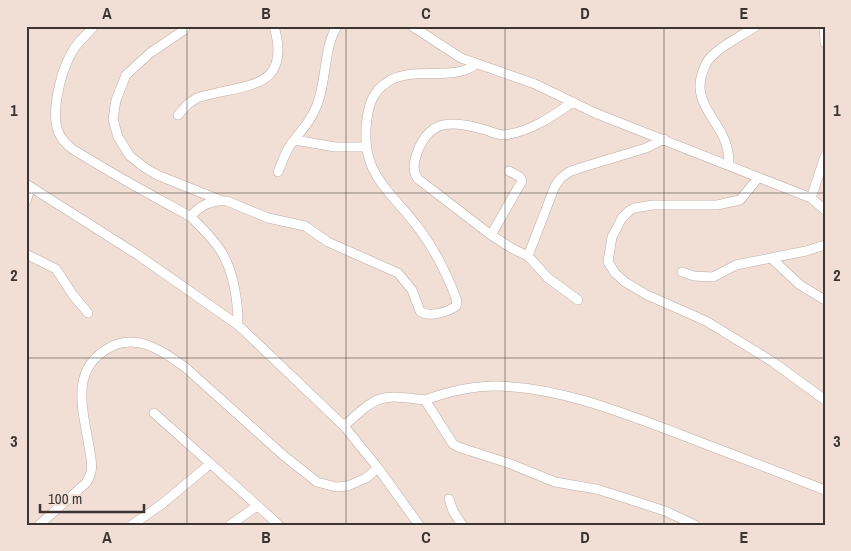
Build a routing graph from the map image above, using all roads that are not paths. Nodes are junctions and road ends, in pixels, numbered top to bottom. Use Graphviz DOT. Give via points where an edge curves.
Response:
graph roads {
  1 [pos="94,26"];
  2 [pos="186,26"];
  3 [pos="274,26"];
  4 [pos="337,26"];
  5 [pos="412,26"];
  6 [pos="756,26"];
  7 [pos="824,26"];
  8 [pos="825,43"];
  9 [pos="476,64"];
  10 [pos="573,102"];
  11 [pos="178,115"];
  12 [pos="295,140"];
  13 [pos="664,140"];
  14 [pos="366,147"];
  15 [pos="825,156"];
  16 [pos="729,164"];
  17 [pos="509,171"];
  18 [pos="278,172"];
  19 [pos="758,178"];
  20 [pos="28,186"];
  21 [pos="811,198"];
  22 [pos="220,200"];
  23 [pos="26,201"];
  24 [pos="825,210"];
  25 [pos="191,217"];
  26 [pos="491,235"];
  27 [pos="825,245"];
  28 [pos="26,254"];
  29 [pos="528,256"];
  30 [pos="771,258"];
  31 [pos="682,272"];
  32 [pos="578,300"];
  33 [pos="825,300"];
  34 [pos="88,313"];
  35 [pos="238,326"];
  36 [pos="425,400"];
  37 [pos="825,400"];
  38 [pos="154,413"];
  39 [pos="344,426"];
  40 [pos="210,464"];
  41 [pos="378,468"];
  42 [pos="825,490"];
  43 [pos="450,499"];
  44 [pos="257,506"];
  45 [pos="39,525"];
  46 [pos="132,525"];
  47 [pos="230,525"];
  48 [pos="279,525"];
  49 [pos="419,525"];
  50 [pos="462,525"];
  51 [pos="695,525"];
  1 -- 25 [label="street" via="73,50 61,77 56,113 60,136 69,146 102,167"];
  2 -- 22 [label="street" via="150,52 126,75 116,100 114,119 118,137 130,156 144,167"];
  3 -- 11 [label="street" via="279,57 270,75 259,82 197,98"];
  4 -- 12 [label="street" via="328,50 317,105"];
  5 -- 9 [label="street" via="449,51"];
  6 -- 16 [label="street" via="710,57 700,79 701,99 725,140"];
  7 -- 8 [label="street"];
  9 -- 10 [label="street" via="535,84"];
  9 -- 14 [label="street" via="465,71 424,73 387,82 373,96 368,111"];
  10 -- 13 [label="street"];
  10 -- 26 [label="street" via="536,124 503,135 453,123 442,124 424,137 415,160 416,176"];
  12 -- 14 [label="street" via="335,148"];
  12 -- 18 [label="street"];
  13 -- 16 [label="street"];
  13 -- 29 [label="street" via="569,172 561,178 548,202"];
  14 -- 22 [label="street" via="369,161 379,178 445,270 457,301 454,308 423,314 412,290 398,273 328,242 305,226 268,218"];
  15 -- 21 [label="street"];
  16 -- 19 [label="street"];
  17 -- 26 [label="street" via="522,181"];
  19 -- 21 [label="street"];
  19 -- 37 [label="street" via="740,200 634,208 622,218 612,237 608,262 625,282 706,321 768,358"];
  20 -- 23 [label="street"];
  20 -- 35 [label="street" via="138,255"];
  21 -- 24 [label="street"];
  22 -- 25 [label="street" via="202,206"];
  25 -- 35 [label="street" via="223,255 230,271"];
  26 -- 29 [label="street"];
  27 -- 30 [label="street"];
  28 -- 34 [label="street" via="56,268"];
  29 -- 32 [label="street" via="548,278"];
  30 -- 31 [label="street" via="736,265 713,277"];
  30 -- 33 [label="street" via="800,285"];
  35 -- 39 [label="street"];
  36 -- 39 [label="street" via="392,396 380,398"];
  36 -- 42 [label="street" via="446,392 495,386 590,402"];
  36 -- 51 [label="street" via="458,447 555,482 596,490 665,511"];
  38 -- 40 [label="street"];
  39 -- 41 [label="street"];
  40 -- 44 [label="street"];
  40 -- 46 [label="street"];
  41 -- 45 [label="street" via="348,486 336,487 317,482 169,356 138,342 118,343 93,358 82,384 92,462 90,476"];
  41 -- 49 [label="street"];
  43 -- 50 [label="street"];
  44 -- 47 [label="street"];
  44 -- 48 [label="street"];
}
